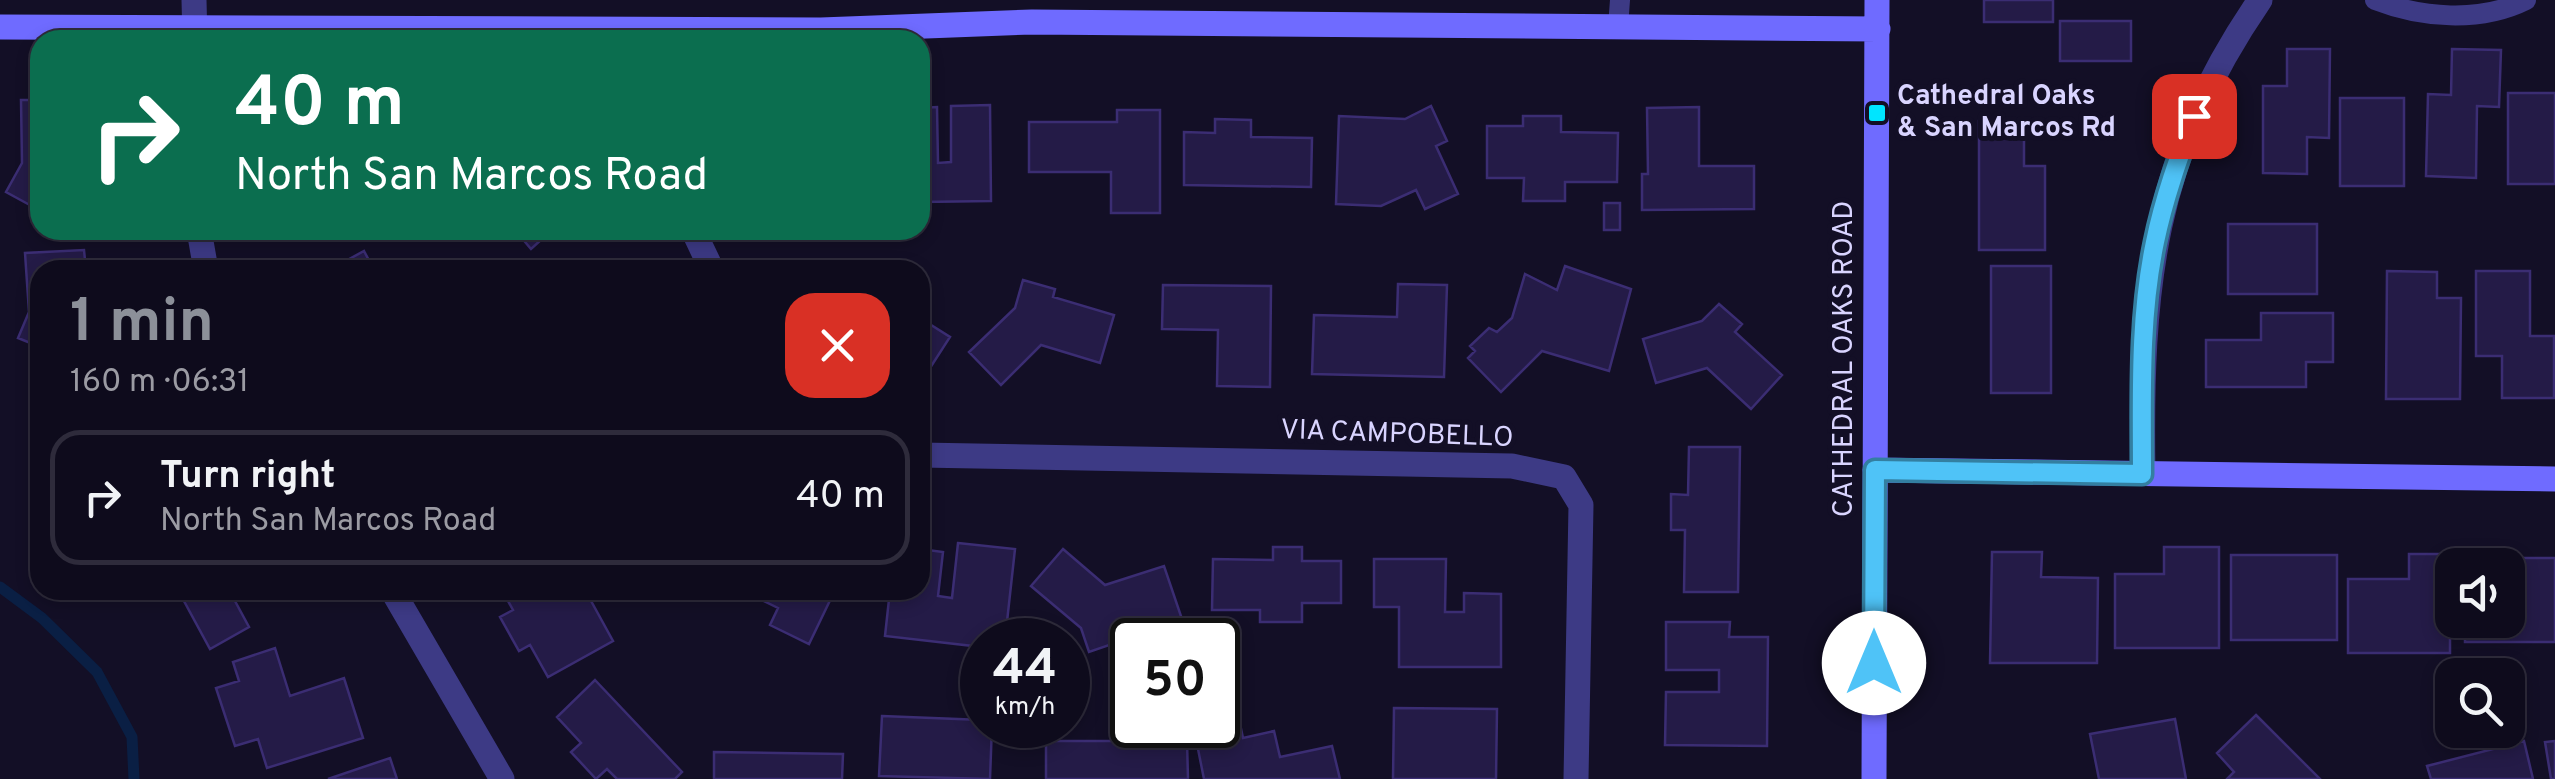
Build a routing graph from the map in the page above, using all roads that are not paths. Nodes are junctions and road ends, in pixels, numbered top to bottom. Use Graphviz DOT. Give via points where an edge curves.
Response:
graph roads {
  1 [pos="194,0"];
  2 [pos="648,0"];
  3 [pos="1620,0"];
  4 [pos="1877,0"];
  5 [pos="2260,0"];
  6 [pos="2375,0"];
  7 [pos="2526,0"];
  8 [pos="0,27"];
  9 [pos="1618,27"];
  10 [pos="1878,29"];
  11 [pos="83,30"];
  12 [pos="194,30"];
  13 [pos="648,30"];
  14 [pos="821,30"];
  15 [pos="930,455"];
  16 [pos="1875,470"];
  17 [pos="2142,474"];
  18 [pos="2555,478"];
  19 [pos="398,600"];
  20 [pos="502,779"];
  21 [pos="1576,779"];
  22 [pos="1874,779"];
  1 -- 12 [label="street"];
  2 -- 13 [label="street"];
  3 -- 9 [label="lane"];
  4 -- 10 [label="street, CATHEDRAL OAKS ROAD"];
  5 -- 17 [label="street" via="2194,116 2155,242 2145,308"];
  6 -- 7 [label="lane" via="2444,14 2478,14"];
  8 -- 11 [label="street"];
  9 -- 10 [label="street"];
  9 -- 14 [label="street" via="1032,22"];
  10 -- 16 [label="street, CATHEDRAL OAKS ROAD"];
  15 -- 21 [label="street, VIA CAMPOBELLO" via="1512,466 1564,476 1581,505"];
  16 -- 17 [label="street"];
  16 -- 22 [label="street, CATHEDRAL OAKS ROAD"];
  17 -- 18 [label="street"];
  19 -- 20 [label="street"];
}
